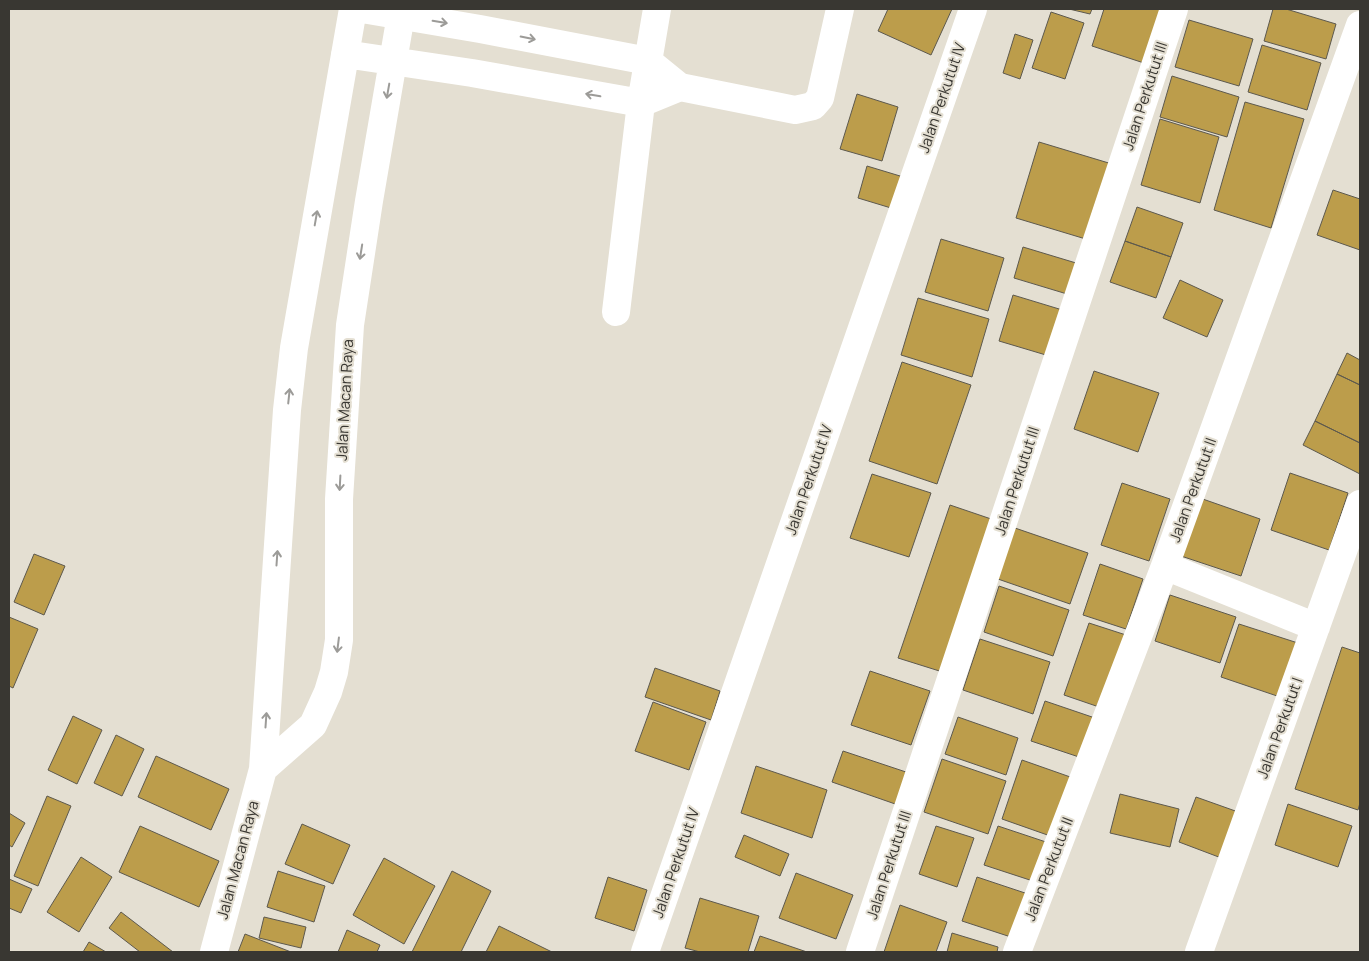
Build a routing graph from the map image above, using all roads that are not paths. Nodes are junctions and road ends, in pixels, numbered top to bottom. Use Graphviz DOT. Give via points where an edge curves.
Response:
graph roads {
  1 [pos="353,9"];
  2 [pos="362,9"];
  3 [pos="657,9"];
  4 [pos="840,9"];
  5 [pos="973,9"];
  6 [pos="1174,9"];
  7 [pos="401,12"];
  8 [pos="1360,25"];
  9 [pos="345,54"];
  10 [pos="393,61"];
  11 [pos="648,61"];
  12 [pos="680,87"];
  13 [pos="641,103"];
  14 [pos="616,312"];
  15 [pos="1360,504"];
  16 [pos="1165,566"];
  17 [pos="1316,627"];
  18 [pos="263,769"];
  19 [pos="214,952"];
  20 [pos="646,952"];
  21 [pos="860,952"];
  22 [pos="1017,952"];
  23 [pos="1199,952"];
  1 -- 9 [label="street, Jalan Macan Raya"];
  2 -- 7 [label="street"];
  3 -- 11 [label="street"];
  4 -- 12 [label="street" via="820,98 813,106 796,110"];
  5 -- 20 [label="street, Jalan Perkutut IV"];
  6 -- 21 [label="street, Jalan Perkutut III"];
  7 -- 10 [label="street, Jalan Macan Raya"];
  7 -- 11 [label="street, one-way"];
  8 -- 16 [label="street, Jalan Perkutut II"];
  9 -- 10 [label="street"];
  18 -- 9 [label="street, Jalan Macan Raya, one-way" via="294,348"];
  13 -- 10 [label="street, one-way"];
  10 -- 18 [label="street, Jalan Macan Raya, one-way" via="350,326 340,499 339,640 334,672 312,725"];
  11 -- 12 [label="street"];
  11 -- 13 [label="street"];
  12 -- 13 [label="street"];
  13 -- 14 [label="street"];
  15 -- 17 [label="street, Jalan Perkutut I"];
  16 -- 17 [label="street"];
  16 -- 22 [label="street, Jalan Perkutut II"];
  17 -- 23 [label="street, Jalan Perkutut I"];
  18 -- 19 [label="street, Jalan Macan Raya"];
}
